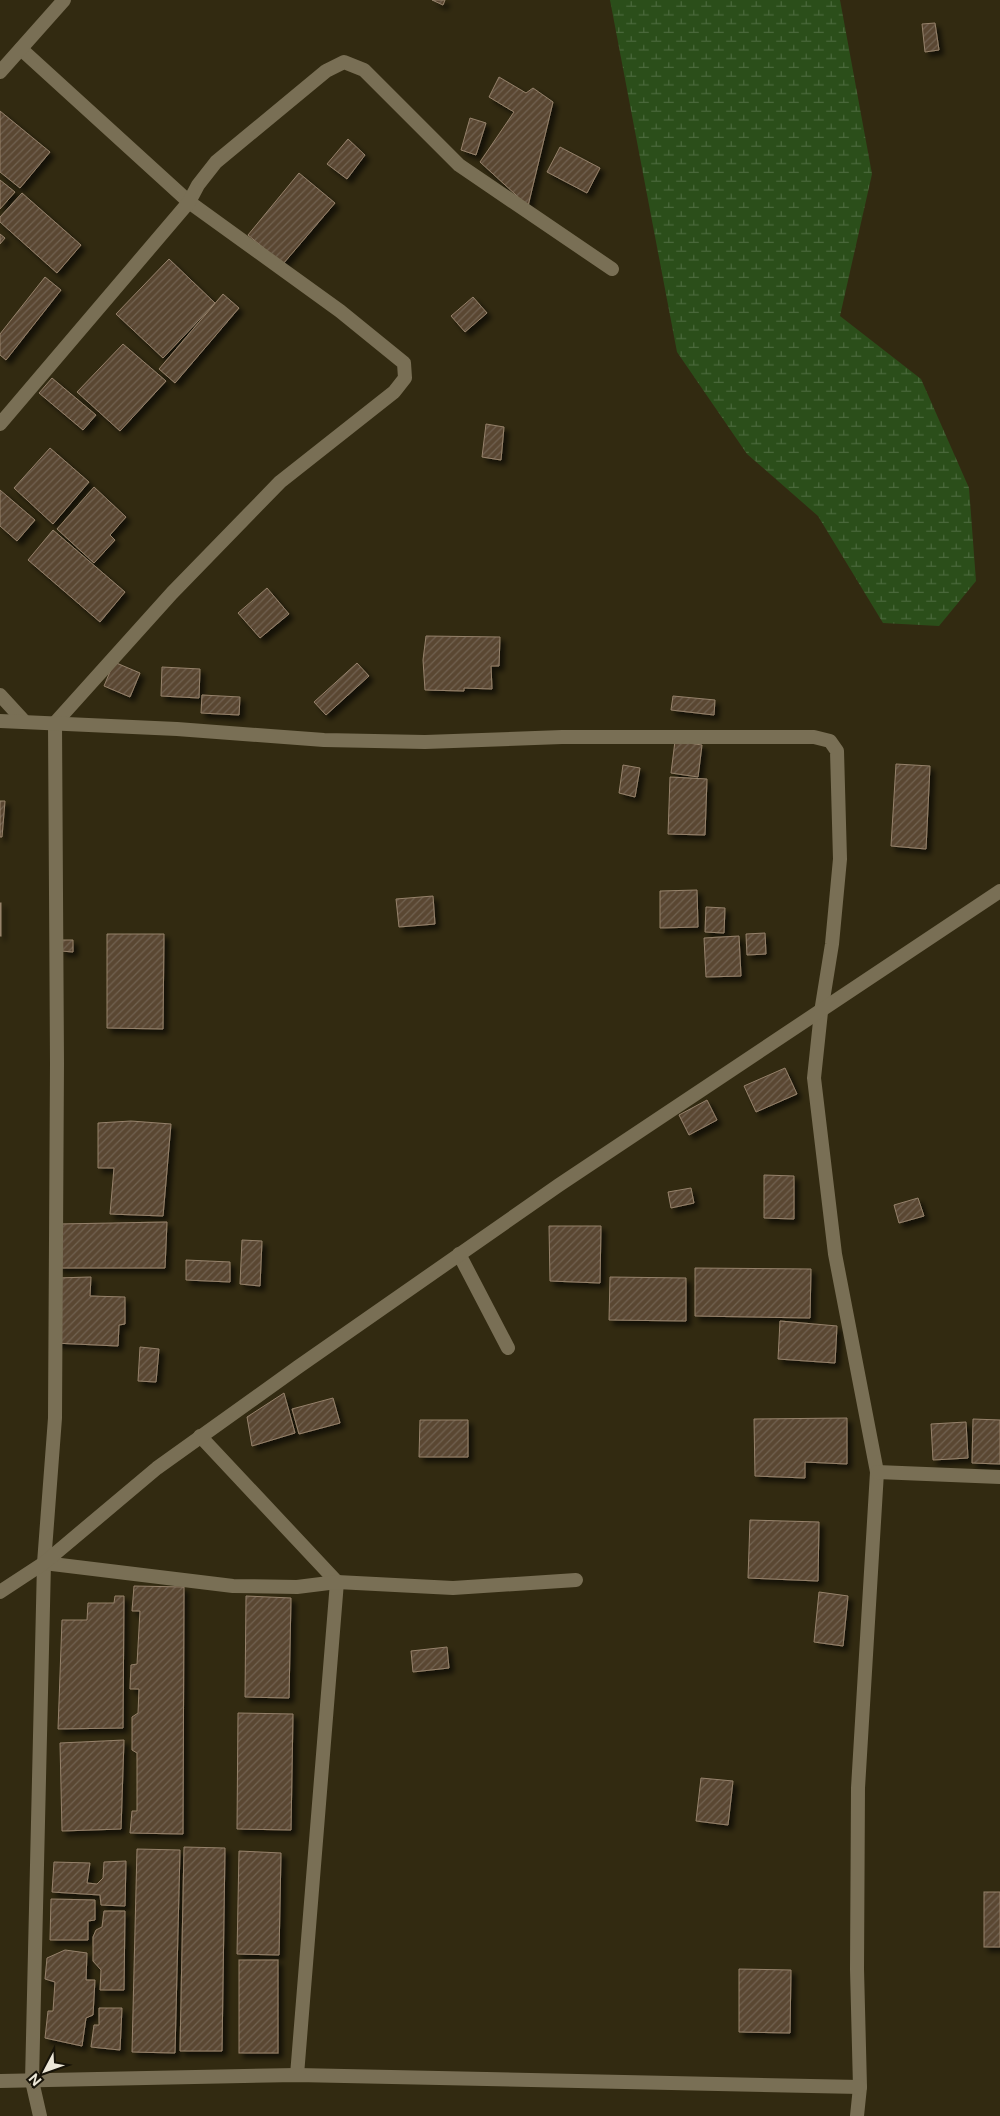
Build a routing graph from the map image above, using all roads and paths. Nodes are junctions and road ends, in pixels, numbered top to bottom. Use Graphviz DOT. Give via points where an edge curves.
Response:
graph roads {
  1 [pos="64,0"];
  2 [pos="21,49"];
  3 [pos="0,72"];
  4 [pos="189,202"];
  5 [pos="612,269"];
  6 [pos="0,424"];
  7 [pos="0,695"];
  8 [pos="0,720"];
  9 [pos="23,720"];
  10 [pos="55,722"];
  11 [pos="1000,891"];
  12 [pos="821,1012"];
  13 [pos="459,1254"];
  14 [pos="508,1348"];
  15 [pos="200,1436"];
  16 [pos="877,1472"];
  17 [pos="1000,1477"];
  18 [pos="44,1563"];
  19 [pos="576,1580"];
  20 [pos="337,1582"];
  21 [pos="0,1592"];
  22 [pos="298,2075"];
  23 [pos="0,2081"];
  24 [pos="32,2081"];
  25 [pos="860,2087"];
  26 [pos="40,2116"];
  27 [pos="858,2116"];
  1 -- 2 [label="street"];
  2 -- 3 [label="street"];
  2 -- 4 [label="street"];
  4 -- 5 [label="street" via="216,162 326,71 344,62 364,70 459,165"];
  4 -- 6 [label="street"];
  4 -- 10 [label="street" via="404,362 405,378 394,392 280,482 172,593"];
  7 -- 9 [label="street"];
  8 -- 9 [label="street"];
  9 -- 10 [label="street"];
  10 -- 12 [label="street" via="324,740 425,742 562,737 814,738 830,741 837,751 840,859 832,944"];
  10 -- 18 [label="street" via="55,1418"];
  11 -- 12 [label="street"];
  12 -- 13 [label="street"];
  12 -- 16 [label="street" via="814,1078 819,1133 835,1254"];
  13 -- 14 [label="street"];
  13 -- 15 [label="street"];
  15 -- 18 [label="street"];
  15 -- 20 [label="street"];
  16 -- 17 [label="street"];
  16 -- 25 [label="street" via="858,1788"];
  18 -- 20 [label="street" via="233,1586"];
  18 -- 21 [label="street"];
  18 -- 24 [label="street"];
  19 -- 20 [label="street" via="453,1588"];
  20 -- 22 [label="street"];
  22 -- 24 [label="street"];
  22 -- 25 [label="street"];
  23 -- 24 [label="street"];
  24 -- 26 [label="street"];
  25 -- 27 [label="street"];
}
